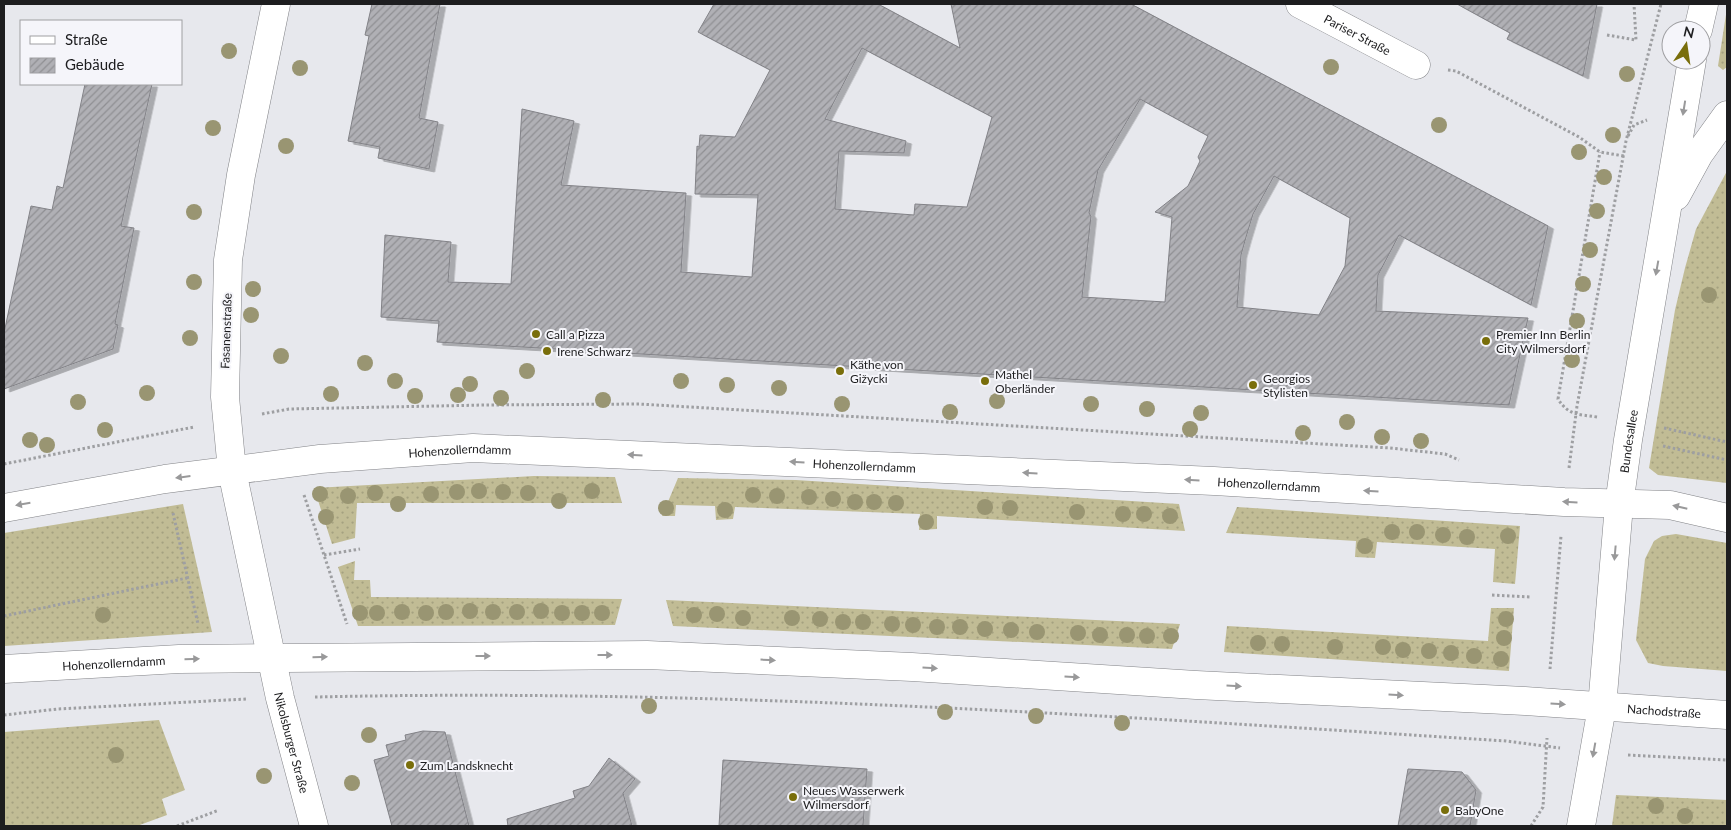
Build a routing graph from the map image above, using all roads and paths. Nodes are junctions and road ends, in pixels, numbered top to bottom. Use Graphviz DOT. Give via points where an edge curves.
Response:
graph roads {
  1 [pos="276,4"];
  2 [pos="1300,4"];
  3 [pos="1634,4"];
  4 [pos="1661,4"];
  5 [pos="1704,4"];
  6 [pos="1700,20"];
  7 [pos="1607,35"];
  8 [pos="1416,65"];
  9 [pos="1690,70"];
  10 [pos="1727,116"];
  11 [pos="1600,152"];
  12 [pos="1624,156"];
  13 [pos="1667,213"];
  14 [pos="1577,406"];
  15 [pos="289,409"];
  16 [pos="1570,413"];
  17 [pos="1656,427"];
  18 [pos="142,436"];
  19 [pos="1727,442"];
  20 [pos="1655,444"];
  21 [pos="1727,460"];
  22 [pos="1464,462"];
  23 [pos="4,464"];
  24 [pos="232,471"];
  25 [pos="303,492"];
  26 [pos="172,505"];
  27 [pos="1619,505"];
  28 [pos="4,508"];
  29 [pos="1727,518"];
  30 [pos="1562,528"];
  31 [pos="360,550"];
  32 [pos="324,555"];
  33 [pos="188,578"];
  34 [pos="1492,595"];
  35 [pos="1530,597"];
  36 [pos="4,616"];
  37 [pos="347,624"];
  38 [pos="200,633"];
  39 [pos="271,658"];
  40 [pos="4,669"];
  41 [pos="1550,673"];
  42 [pos="386,695"];
  43 [pos="204,700"];
  44 [pos="1602,707"];
  45 [pos="4,715"];
  46 [pos="1727,715"];
  47 [pos="1506,741"];
  48 [pos="1621,754"];
  49 [pos="1727,760"];
  50 [pos="1544,791"];
  51 [pos="219,810"];
  52 [pos="177,826"];
  53 [pos="314,826"];
  54 [pos="1531,826"];
  55 [pos="1581,826"];
  1 -- 24 [label="main road, Fasanenstraße" via="241,175 228,260 224,380"];
  2 -- 8 [label="main road, Pariser Straße"];
  3 -- 7 [label="path" via="1636,40"];
  4 -- 12 [label="path"];
  5 -- 6 [label="main road"];
  8 -- 11 [label="path" via="1456,71 1580,137"];
  9 -- 13 [label="main road, Bundesallee, one-way"];
  10 -- 13 [label="main road" via="1699,154"];
  11 -- 12 [label="path"];
  11 -- 16 [label="path" via="1558,399"];
  12 -- 14 [label="path"];
  13 -- 27 [label="main road, Bundesallee, one-way" via="1633,404"];
  15 -- 22 [label="path" via="639,404 1390,448 1446,454"];
  17 -- 19 [label="path"];
  18 -- 23 [label="path"];
  20 -- 21 [label="path"];
  27 -- 24 [label="main road, Hohenzollerndamm, one-way" via="1204,481 473,448 320,459"];
  24 -- 28 [label="main road, Hohenzollerndamm, one-way" via="165,479"];
  24 -- 39 [label="main road, Fasanenstraße"];
  25 -- 32 [label="path"];
  26 -- 33 [label="path"];
  29 -- 27 [label="main road, Hohenzollerndamm, one-way" via="1670,505"];
  27 -- 44 [label="main road, Bundesallee, one-way"];
  30 -- 41 [label="path"];
  31 -- 32 [label="path"];
  32 -- 37 [label="path"];
  33 -- 36 [label="path"];
  33 -- 38 [label="path"];
  34 -- 35 [label="path"];
  40 -- 39 [label="main road, Hohenzollerndamm, one-way" via="178,659"];
  39 -- 44 [label="main road, Hohenzollerndamm, one-way" via="647,655 921,667"];
  39 -- 53 [label="main road, Nikolsburger Straße"];
  42 -- 47 [label="path" via="660,698 909,706"];
  43 -- 45 [label="path"];
  44 -- 46 [label="main road, Nachodstraße"];
  44 -- 55 [label="main road, Bundesallee, one-way"];
  48 -- 49 [label="path"];
  50 -- 54 [label="path" via="1543,807"];
  51 -- 52 [label="path"];
}
